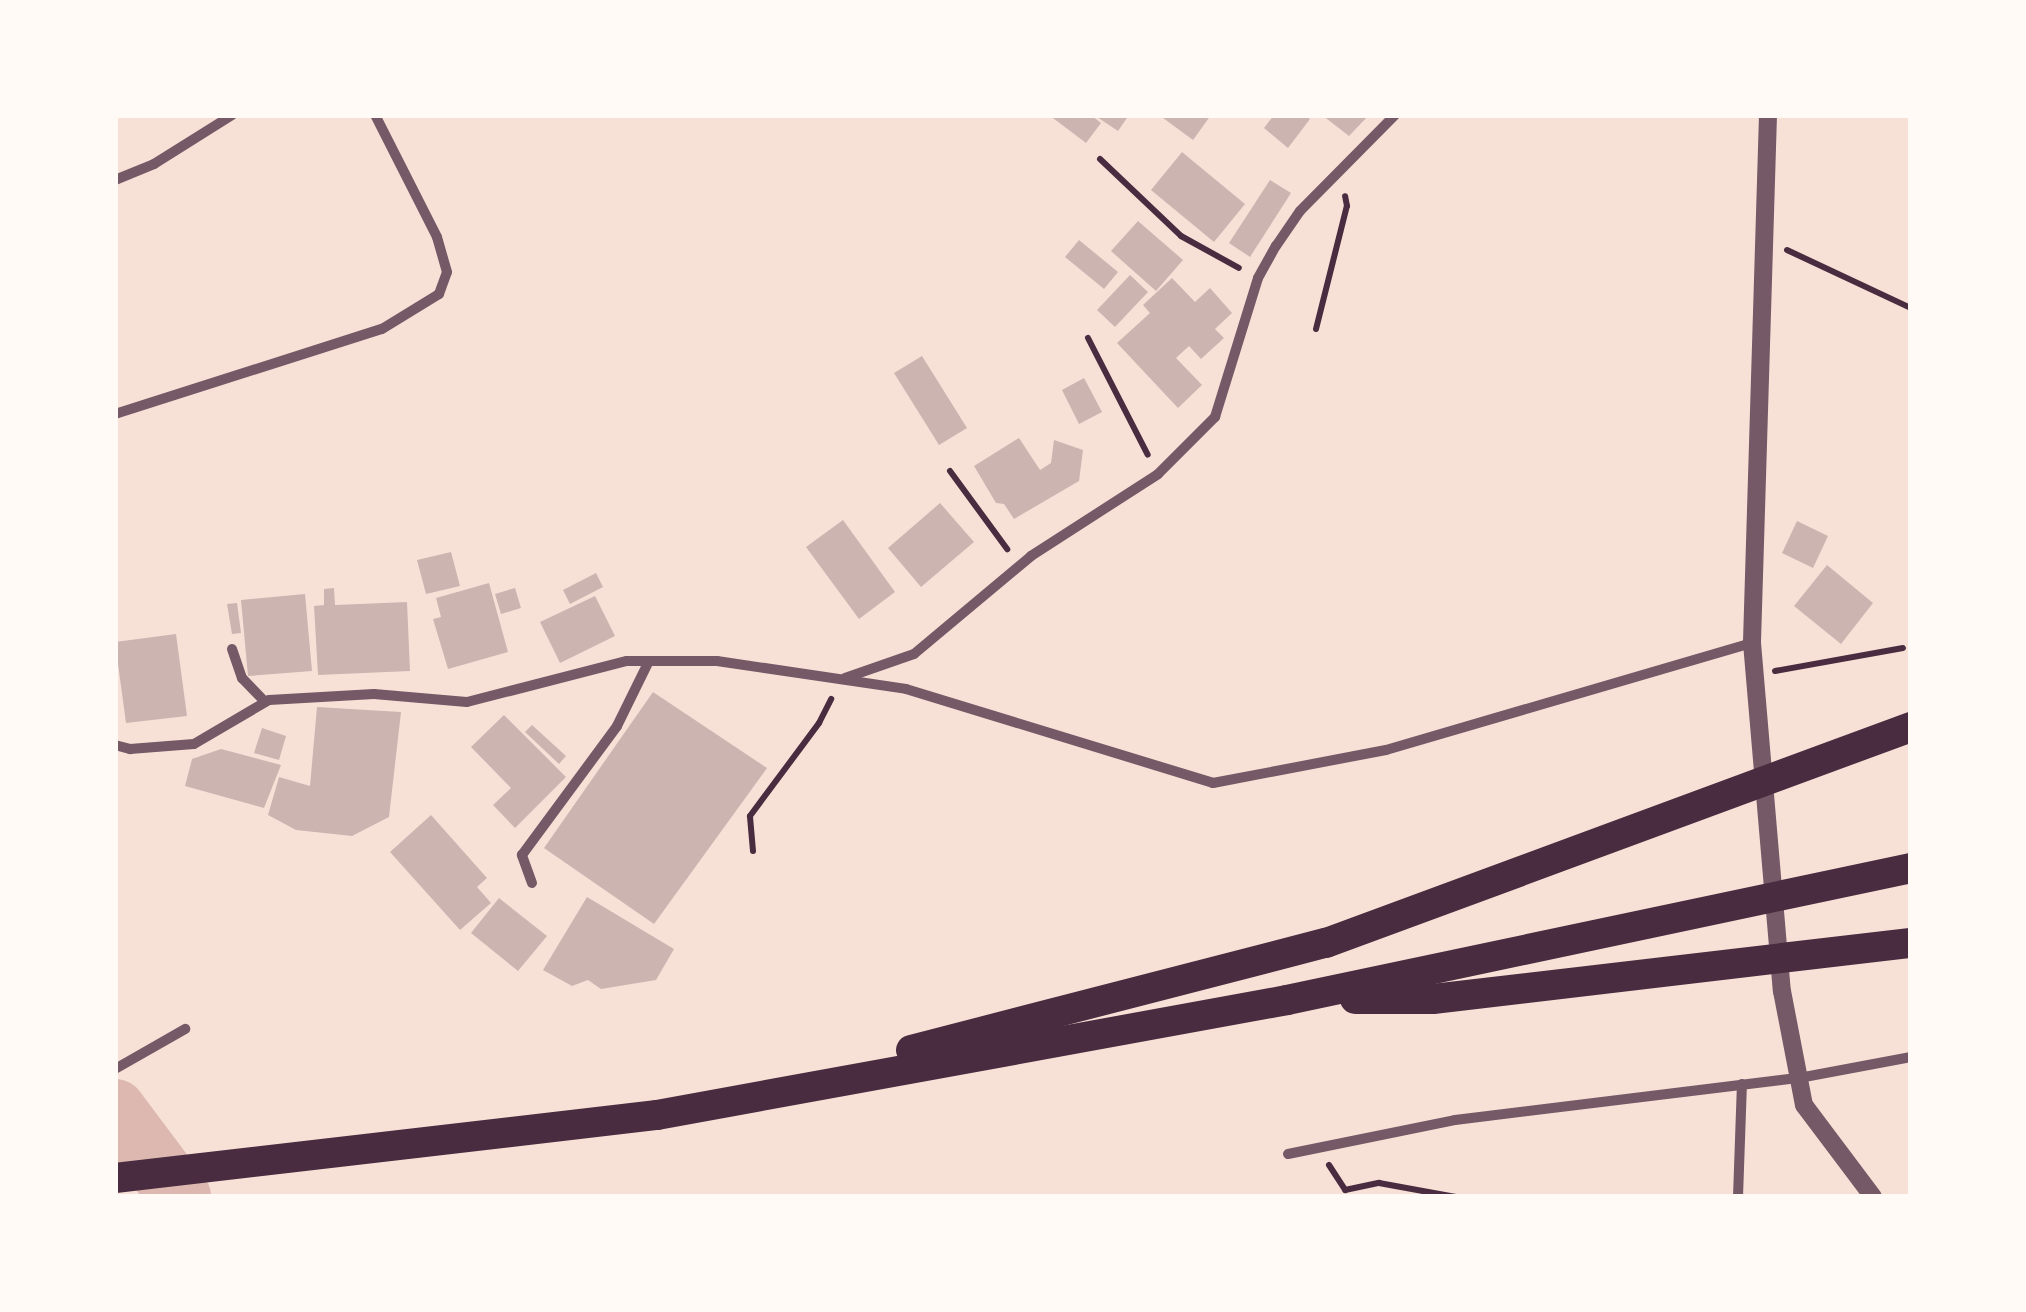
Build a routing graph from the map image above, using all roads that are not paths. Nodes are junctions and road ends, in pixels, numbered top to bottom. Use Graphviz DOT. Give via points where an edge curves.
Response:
graph roads {
  1 [pos="232,115"];
  2 [pos="375,115"];
  3 [pos="1395,115"];
  4 [pos="1768,115"];
  5 [pos="115,180"];
  6 [pos="115,414"];
  7 [pos="1752,643"];
  8 [pos="232,648"];
  9 [pos="650,661"];
  10 [pos="840,680"];
  11 [pos="266,702"];
  12 [pos="1911,727"];
  13 [pos="115,745"];
  14 [pos="1911,868"];
  15 [pos="532,883"];
  16 [pos="1911,943"];
  17 [pos="1286,1000"];
  18 [pos="184,1029"];
  19 [pos="1911,1057"];
  20 [pos="115,1068"];
  21 [pos="1799,1078"];
  22 [pos="1742,1084"];
  23 [pos="657,1115"];
  24 [pos="1288,1154"];
  25 [pos="115,1178"];
  26 [pos="1738,1197"];
  27 [pos="1873,1197"];
  1 -- 5 [label="street"];
  2 -- 6 [label="street" via="436,237 446,272 439,294 382,329"];
  3 -- 10 [label="street" via="1300,211 1258,278 1215,417 1158,474 1019,566 914,654"];
  4 -- 7 [label="street"];
  7 -- 10 [label="street" via="1386,750 1213,783 906,689"];
  7 -- 21 [label="street" via="1782,991"];
  8 -- 11 [label="street" via="242,678"];
  9 -- 10 [label="street" via="717,662"];
  9 -- 11 [label="street" via="467,702 374,694"];
  9 -- 15 [label="street" via="616,726 522,855"];
  11 -- 13 [label="street" via="194,744"];
  12 -- 23 [label="highway" via="1326,944"];
  14 -- 17 [label="highway"];
  16 -- 17 [label="highway" via="1433,999"];
  17 -- 23 [label="highway"];
  18 -- 20 [label="street"];
  19 -- 21 [label="street"];
  21 -- 22 [label="street"];
  21 -- 27 [label="street" via="1804,1105"];
  22 -- 24 [label="street" via="1454,1120"];
  22 -- 26 [label="street"];
  23 -- 25 [label="highway"];
}
